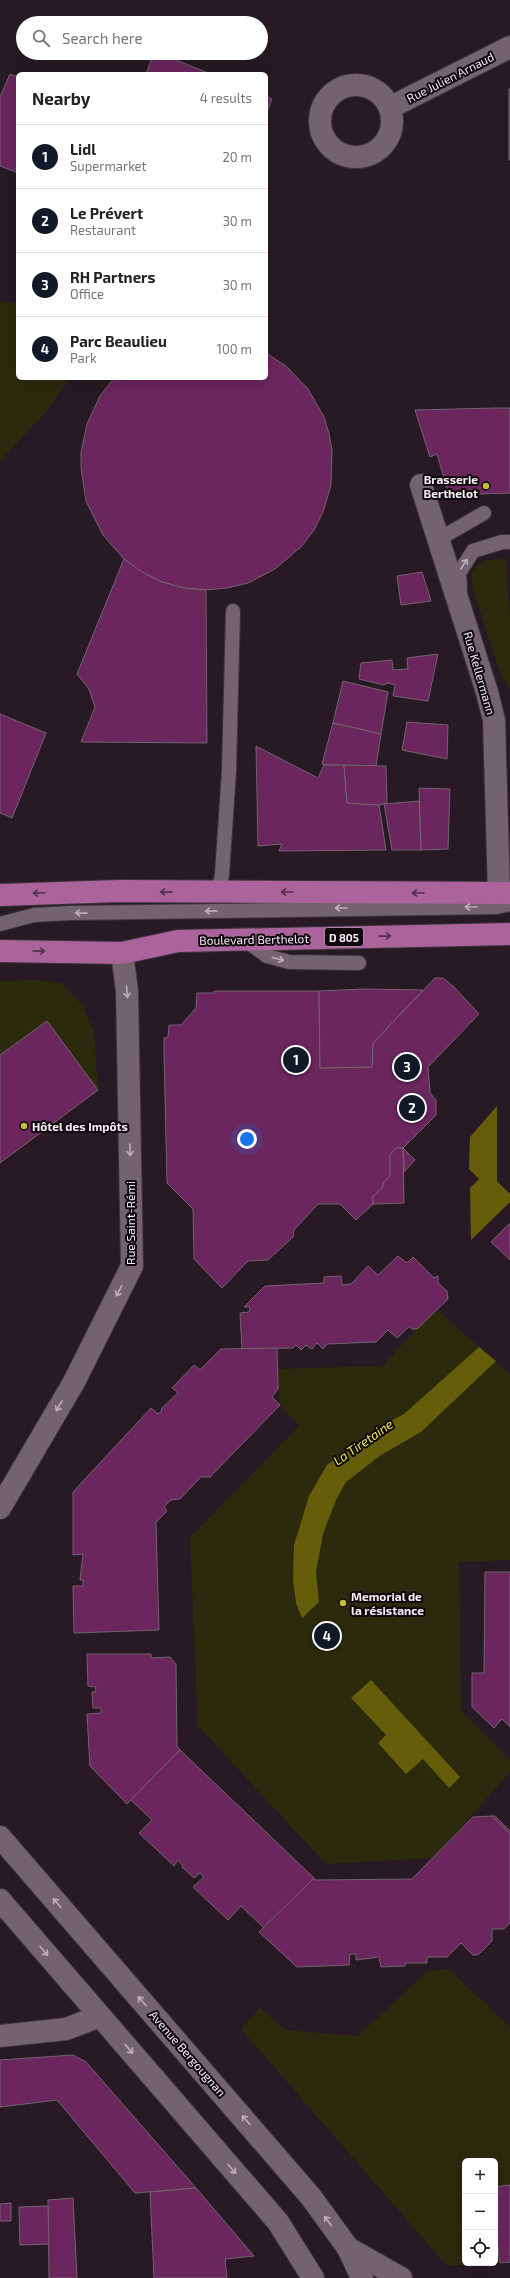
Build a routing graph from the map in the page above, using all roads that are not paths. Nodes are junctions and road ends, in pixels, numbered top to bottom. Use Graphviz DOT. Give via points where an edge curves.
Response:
graph roads {
  1 [pos="510,47"];
  2 [pos="390,108"];
  3 [pos="421,485"];
  4 [pos="484,513"];
  5 [pos="439,539"];
  6 [pos="510,542"];
  7 [pos="233,611"];
  8 [pos="463,616"];
  9 [pos="218,891"];
  10 [pos="0,895"];
  11 [pos="506,897"];
  12 [pos="0,924"];
  13 [pos="510,934"];
  14 [pos="245,940"];
  15 [pos="0,951"];
  16 [pos="122,953"];
  17 [pos="359,963"];
  18 [pos="0,1508"];
  19 [pos="0,1838"];
  20 [pos="0,1900"];
  21 [pos="100,2016"];
  22 [pos="0,2036"];
  23 [pos="348,2248"];
  24 [pos="313,2278"];
  25 [pos="362,2278"];
  26 [pos="401,2278"];
  1 -- 2 [label="street, Rue Julien Arnaud"];
  3 -- 5 [label="street, Rue Kellermann"];
  4 -- 5 [label="lane"];
  5 -- 8 [label="street, Rue Kellermann"];
  8 -- 6 [label="lane, one-way" via="459,573 463,566 473,551"];
  7 -- 9 [label="lane" via="229,771 222,874"];
  8 -- 11 [label="street, Rue Kellermann" via="494,720"];
  9 -- 10 [label="main road, one-way" via="105,891"];
  11 -- 9 [label="main road, one-way"];
  11 -- 12 [label="lane, one-way" via="497,907 70,913 34,915"];
  14 -- 13 [label="main road, Boulevard Berthelot / D 805, one-way"];
  14 -- 16 [label="main road, Boulevard Berthelot / D 805" via="178,941"];
  14 -- 17 [label="lane, one-way" via="267,956 289,962"];
  15 -- 16 [label="main road, Boulevard Berthelot / D 805, one-way"];
  16 -- 18 [label="street, Rue Saint-Rémi, one-way" via="127,991 132,1266 74,1382"];
  23 -- 19 [label="street, Avenue Bergougnan, one-way" via="311,2197 260,2135"];
  20 -- 21 [label="street, one-way"];
  21 -- 22 [label="street" via="66,2029"];
  21 -- 24 [label="street, one-way" via="278,2222"];
  23 -- 25 [label="street, Avenue Bergougnan"];
  23 -- 26 [label="street"];
}
